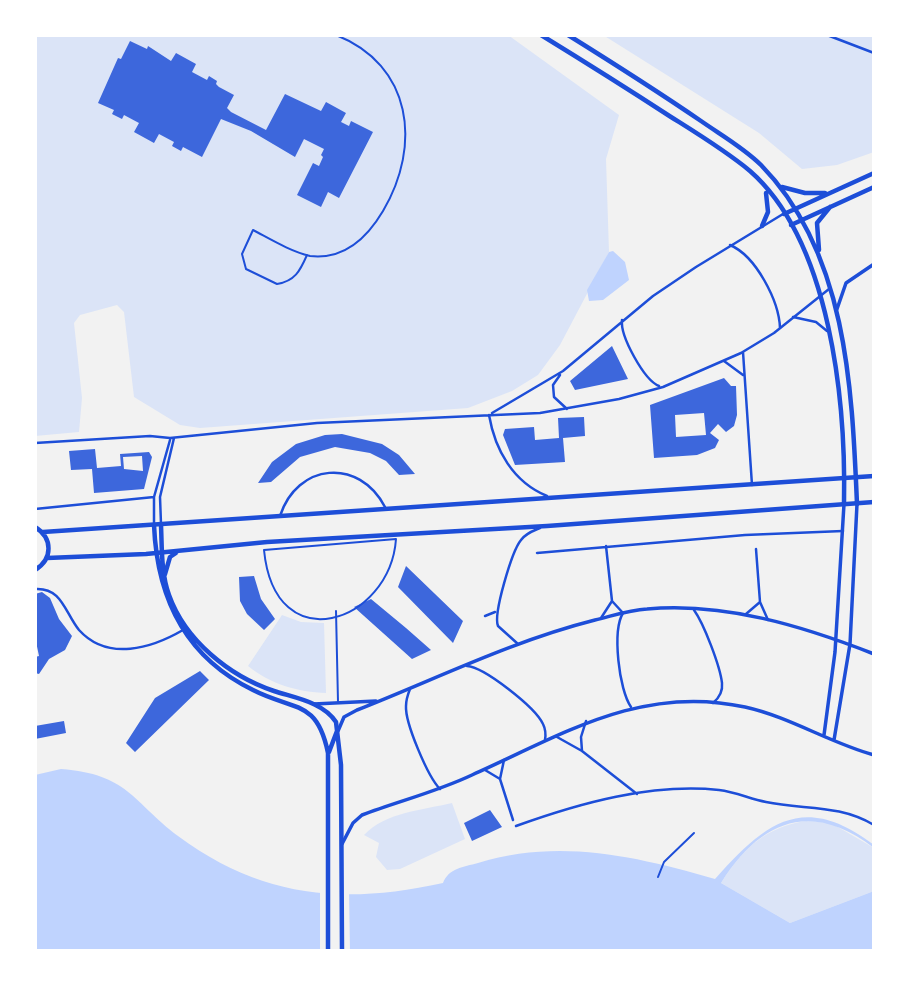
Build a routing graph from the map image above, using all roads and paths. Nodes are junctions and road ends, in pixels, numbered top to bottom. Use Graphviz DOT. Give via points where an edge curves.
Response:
graph roads {
  1 [pos="336,35"];
  2 [pos="541,35"];
  3 [pos="568,35"];
  4 [pos="827,35"];
  5 [pos="874,53"];
  6 [pos="874,173"];
  7 [pos="781,187"];
  8 [pos="874,187"];
  9 [pos="765,189"];
  10 [pos="827,193"];
  11 [pos="843,200"];
  12 [pos="795,207"];
  13 [pos="784,214"];
  14 [pos="802,219"];
  15 [pos="790,225"];
  16 [pos="762,226"];
  17 [pos="730,245"];
  18 [pos="819,254"];
  19 [pos="307,255"];
  20 [pos="874,264"];
  21 [pos="832,287"];
  22 [pos="822,292"];
  23 [pos="836,311"];
  24 [pos="793,317"];
  25 [pos="622,320"];
  26 [pos="780,328"];
  27 [pos="830,333"];
  28 [pos="743,352"];
  29 [pos="724,361"];
  30 [pos="563,371"];
  31 [pos="743,374"];
  32 [pos="663,387"];
  33 [pos="571,409"];
  34 [pos="489,415"];
  35 [pos="172,438"];
  36 [pos="35,443"];
  37 [pos="874,476"];
  38 [pos="856,478"];
  39 [pos="845,479"];
  40 [pos="752,486"];
  41 [pos="154,497"];
  42 [pos="548,497"];
  43 [pos="874,502"];
  44 [pos="844,504"];
  45 [pos="857,504"];
  46 [pos="35,509"];
  47 [pos="386,510"];
  48 [pos="280,516"];
  49 [pos="154,525"];
  50 [pos="161,525"];
  51 [pos="547,526"];
  52 [pos="35,527"];
  53 [pos="843,531"];
  54 [pos="43,532"];
  55 [pos="606,546"];
  56 [pos="756,549"];
  57 [pos="180,551"];
  58 [pos="162,552"];
  59 [pos="537,552"];
  60 [pos="155,553"];
  61 [pos="47,558"];
  62 [pos="35,570"];
  63 [pos="165,574"];
  64 [pos="35,589"];
  65 [pos="612,601"];
  66 [pos="760,602"];
  67 [pos="691,608"];
  68 [pos="336,611"];
  69 [pos="495,612"];
  70 [pos="623,613"];
  71 [pos="743,615"];
  72 [pos="336,616"];
  73 [pos="485,617"];
  74 [pos="598,620"];
  75 [pos="768,620"];
  76 [pos="185,629"];
  77 [pos="837,639"];
  78 [pos="518,644"];
  79 [pos="850,645"];
  80 [pos="874,653"];
  81 [pos="463,666"];
  82 [pos="227,672"];
  83 [pos="410,689"];
  84 [pos="383,700"];
  85 [pos="338,703"];
  86 [pos="311,704"];
  87 [pos="712,704"];
  88 [pos="631,707"];
  89 [pos="586,721"];
  90 [pos="338,731"];
  91 [pos="824,735"];
  92 [pos="554,736"];
  93 [pos="545,740"];
  94 [pos="834,740"];
  95 [pos="582,751"];
  96 [pos="328,753"];
  97 [pos="874,755"];
  98 [pos="504,760"];
  99 [pos="484,770"];
  100 [pos="500,779"];
  101 [pos="440,789"];
  102 [pos="637,794"];
  103 [pos="513,820"];
  104 [pos="874,825"];
  105 [pos="516,827"];
  106 [pos="694,833"];
  107 [pos="342,848"];
  108 [pos="658,877"];
  109 [pos="328,951"];
  110 [pos="342,951"];
  1 -- 19 [label="street" via="367,51 396,89 405,119 404,165 393,194 366,236 341,252"];
  2 -- 9 [label="main road" via="713,144"];
  3 -- 7 [label="main road" via="720,134 759,163"];
  4 -- 5 [label="street"];
  6 -- 10 [label="main road"];
  7 -- 10 [label="main road"];
  7 -- 12 [label="main road"];
  8 -- 11 [label="main road"];
  9 -- 13 [label="main road"];
  9 -- 16 [label="main road" via="768,212"];
  10 -- 12 [label="main road"];
  11 -- 14 [label="main road"];
  11 -- 18 [label="main road" via="819,218"];
  12 -- 13 [label="main road"];
  12 -- 14 [label="main road"];
  13 -- 15 [label="main road"];
  13 -- 16 [label="street"];
  14 -- 15 [label="main road"];
  14 -- 18 [label="main road"];
  15 -- 22 [label="main road"];
  16 -- 17 [label="street"];
  17 -- 25 [label="street"];
  17 -- 26 [label="street" via="751,262 776,307"];
  18 -- 21 [label="main road"];
  19 -- 19 [label="street" via="299,273 277,284 246,269 242,254 253,230"];
  20 -- 23 [label="street" via="846,283"];
  21 -- 22 [label="street"];
  21 -- 23 [label="main road"];
  22 -- 24 [label="street"];
  22 -- 27 [label="main road"];
  23 -- 38 [label="main road"];
  24 -- 26 [label="street"];
  24 -- 27 [label="street" via="816,322"];
  25 -- 30 [label="street"];
  25 -- 32 [label="street" via="623,336 647,377"];
  26 -- 28 [label="street"];
  27 -- 39 [label="main road"];
  28 -- 29 [label="street"];
  28 -- 31 [label="street"];
  29 -- 31 [label="street"];
  29 -- 32 [label="street"];
  30 -- 33 [label="street" via="553,385 554,397"];
  30 -- 34 [label="street"];
  31 -- 40 [label="street"];
  32 -- 33 [label="street"];
  33 -- 34 [label="street"];
  34 -- 35 [label="street" via="317,423"];
  34 -- 42 [label="street" via="508,464 530,488"];
  35 -- 36 [label="street"];
  35 -- 41 [label="street"];
  35 -- 50 [label="street" via="160,497"];
  37 -- 38 [label="main road"];
  38 -- 39 [label="main road"];
  38 -- 45 [label="main road"];
  39 -- 40 [label="main road"];
  39 -- 44 [label="main road"];
  40 -- 42 [label="main road"];
  41 -- 46 [label="street"];
  41 -- 49 [label="street"];
  42 -- 47 [label="main road"];
  43 -- 45 [label="main road"];
  44 -- 45 [label="main road"];
  44 -- 51 [label="main road"];
  44 -- 53 [label="street"];
  45 -- 79 [label="street"];
  47 -- 48 [label="main road"];
  47 -- 48 [label="street" via="365,481 333,472 298,488"];
  48 -- 50 [label="main road"];
  49 -- 50 [label="main road"];
  49 -- 54 [label="main road"];
  49 -- 60 [label="main road"];
  50 -- 58 [label="main road"];
  51 -- 57 [label="main road"];
  51 -- 69 [label="street" via="520,540"];
  52 -- 54 [label="main road"];
  53 -- 55 [label="street"];
  53 -- 77 [label="street"];
  54 -- 61 [label="main road" via="49,544"];
  55 -- 59 [label="street"];
  55 -- 65 [label="street"];
  56 -- 66 [label="street"];
  57 -- 58 [label="main road"];
  57 -- 63 [label="main road" via="170,557"];
  58 -- 60 [label="main road"];
  58 -- 63 [label="main road"];
  60 -- 61 [label="main road"];
  60 -- 76 [label="main road" via="166,599"];
  61 -- 62 [label="main road"];
  63 -- 76 [label="main road"];
  64 -- 76 [label="street" via="49,590 86,637 111,647 141,649"];
  65 -- 70 [label="street"];
  65 -- 74 [label="street"];
  66 -- 71 [label="street"];
  66 -- 75 [label="street"];
  67 -- 70 [label="street"];
  67 -- 71 [label="street"];
  67 -- 87 [label="street" via="706,635 722,683 722,692"];
  68 -- 72 [label="street"];
  69 -- 73 [label="street"];
  69 -- 78 [label="street" via="498,626"];
  70 -- 74 [label="street"];
  70 -- 88 [label="street" via="617,638 623,692"];
  71 -- 75 [label="street"];
  72 -- 72 [label="street" via="306,620 290,610 270,583 264,550 396,539 395,555 379,587"];
  72 -- 85 [label="street"];
  74 -- 78 [label="street"];
  75 -- 77 [label="street"];
  76 -- 82 [label="main road"];
  77 -- 79 [label="street"];
  77 -- 91 [label="street"];
  78 -- 81 [label="street"];
  79 -- 80 [label="street"];
  79 -- 94 [label="street"];
  81 -- 83 [label="street"];
  81 -- 93 [label="street" via="482,670 538,716 546,729"];
  82 -- 86 [label="main road"];
  82 -- 96 [label="main road" via="253,691 306,710 318,721"];
  83 -- 84 [label="street"];
  83 -- 101 [label="street" via="408,717 430,778"];
  84 -- 85 [label="street"];
  84 -- 90 [label="street" via="347,715"];
  85 -- 86 [label="street"];
  86 -- 90 [label="main road" via="333,717"];
  87 -- 88 [label="street"];
  87 -- 91 [label="street" via="772,715"];
  88 -- 89 [label="street"];
  89 -- 92 [label="street"];
  89 -- 95 [label="street"];
  90 -- 96 [label="main road"];
  90 -- 107 [label="main road"];
  91 -- 94 [label="street"];
  92 -- 93 [label="street"];
  92 -- 95 [label="street"];
  93 -- 98 [label="street"];
  94 -- 97 [label="street"];
  95 -- 102 [label="street"];
  96 -- 109 [label="main road"];
  98 -- 99 [label="street"];
  98 -- 100 [label="street"];
  99 -- 100 [label="street"];
  99 -- 101 [label="street"];
  100 -- 103 [label="street"];
  101 -- 107 [label="street" via="362,815 353,823"];
  102 -- 104 [label="street" via="682,788 718,790 765,802 839,810"];
  102 -- 105 [label="street" via="563,809"];
  106 -- 108 [label="path" via="664,862"];
  107 -- 110 [label="main road"];
}
